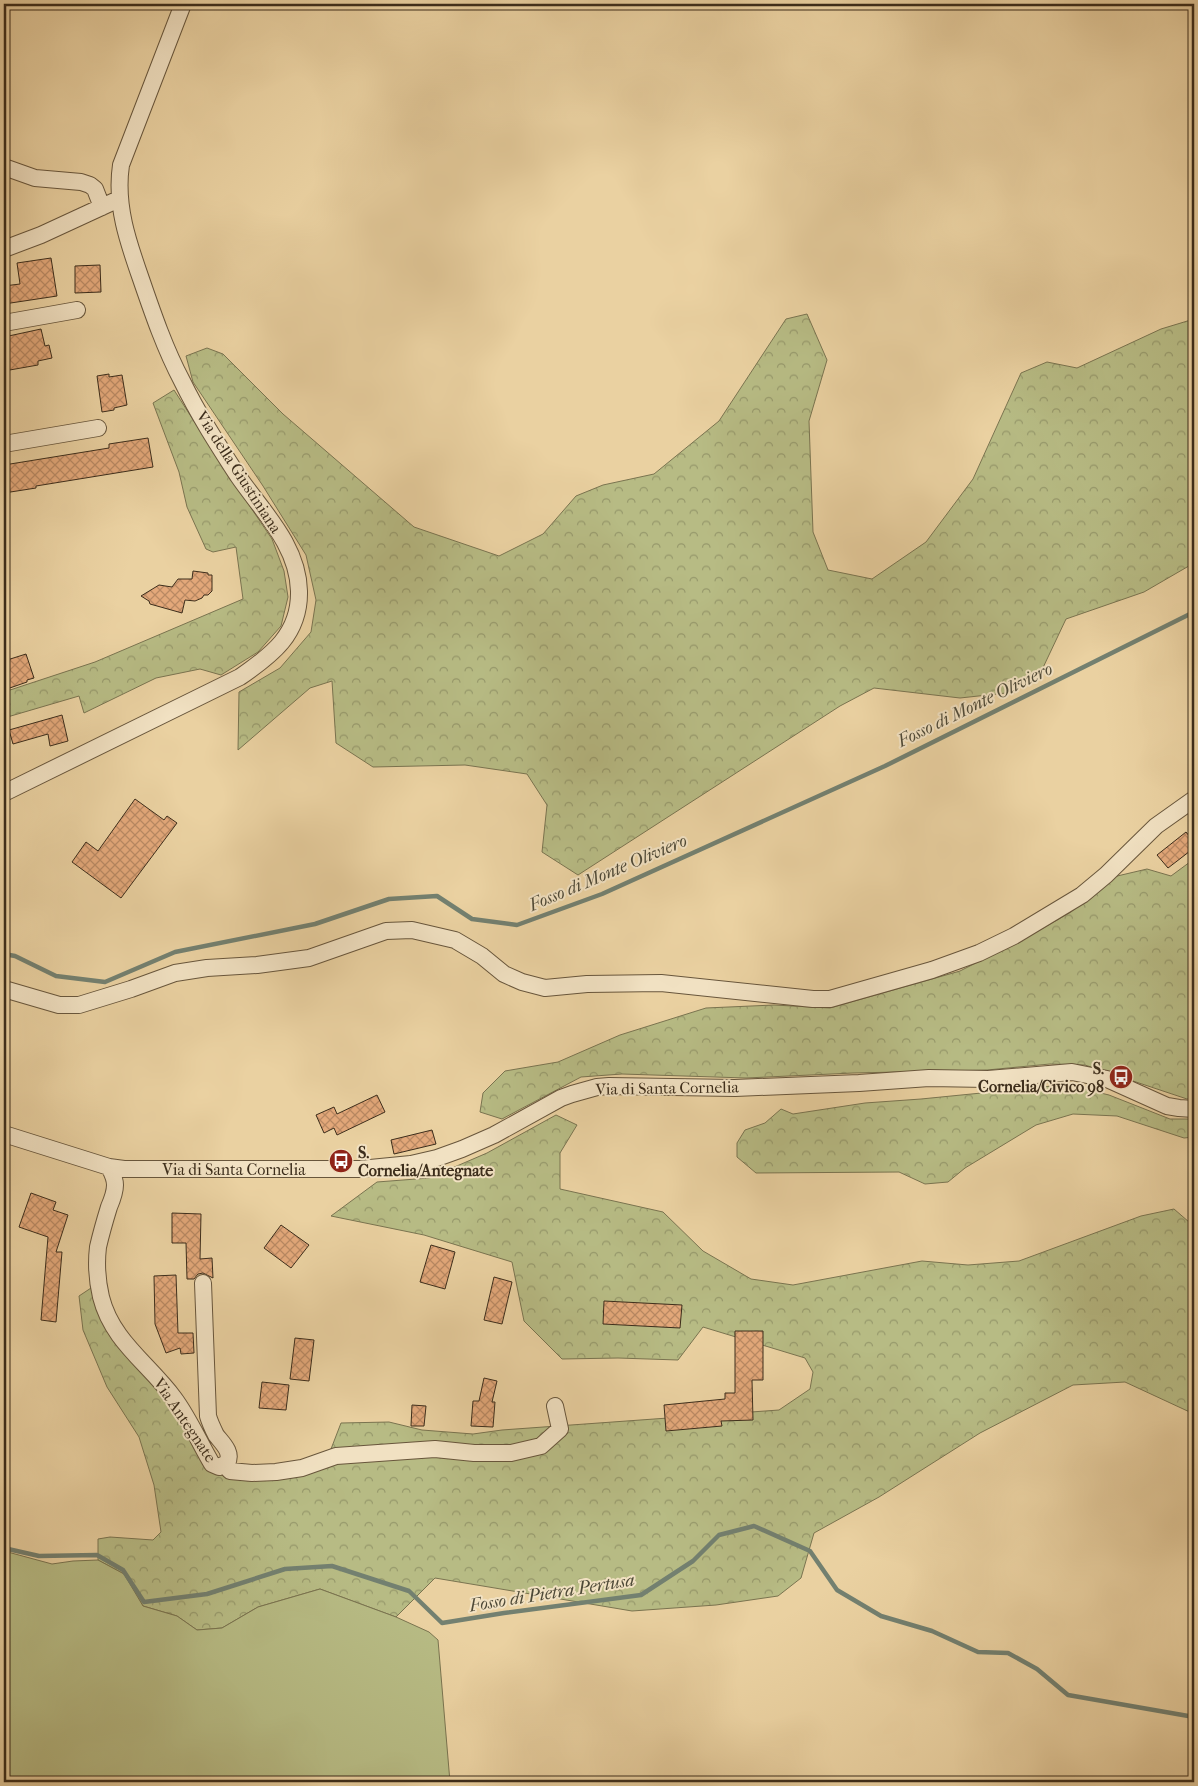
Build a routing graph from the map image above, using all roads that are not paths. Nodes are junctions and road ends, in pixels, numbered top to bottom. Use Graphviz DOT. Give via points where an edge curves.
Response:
graph roads {
  1 [pos="183,4"];
  2 [pos="4,167"];
  3 [pos="120,199"];
  4 [pos="102,207"];
  5 [pos="4,249"];
  6 [pos="77,310"];
  7 [pos="4,322"];
  8 [pos="98,428"];
  9 [pos="4,444"];
  10 [pos="4,793"];
  11 [pos="1194,799"];
  12 [pos="4,989"];
  13 [pos="1194,1109"];
  14 [pos="4,1134"];
  15 [pos="109,1167"];
  16 [pos="203,1283"];
  17 [pos="555,1406"];
  18 [pos="225,1465"];
  1 -- 3 [label="street, Via della Giustiniana" via="121,165"];
  2 -- 4 [label="street" via="35,178 90,185"];
  3 -- 4 [label="street"];
  3 -- 10 [label="street, Via della Giustiniana" via="126,236 157,326 181,380 207,426 288,549 298,580 298,608 292,627 277,648 240,677"];
  4 -- 5 [label="street"];
  6 -- 7 [label="street"];
  8 -- 9 [label="street"];
  11 -- 12 [label="street" via="1156,826 1082,895 1014,936 932,970 830,999 813,1000 661,983 546,988 504,974 455,940 412,930 386,932 309,958 175,973 79,1004 59,1005"];
  13 -- 15 [label="street, Via di Santa Cornelia" via="1167,1106 1108,1078 1072,1072 988,1079 929,1078 735,1088 609,1086 572,1094 462,1149 411,1164 330,1169"];
  14 -- 15 [label="street, Via di Santa Cornelia"];
  15 -- 18 [label="street, Via Antegnate" via="115,1186 98,1247 97,1263 104,1308 128,1348 176,1400 212,1464"];
  16 -- 18 [label="street, Via Antegnate" via="208,1416 229,1453"];
  17 -- 18 [label="street" via="560,1429 541,1446 510,1453 435,1449 336,1456 302,1468 252,1474 230,1470"];
}
